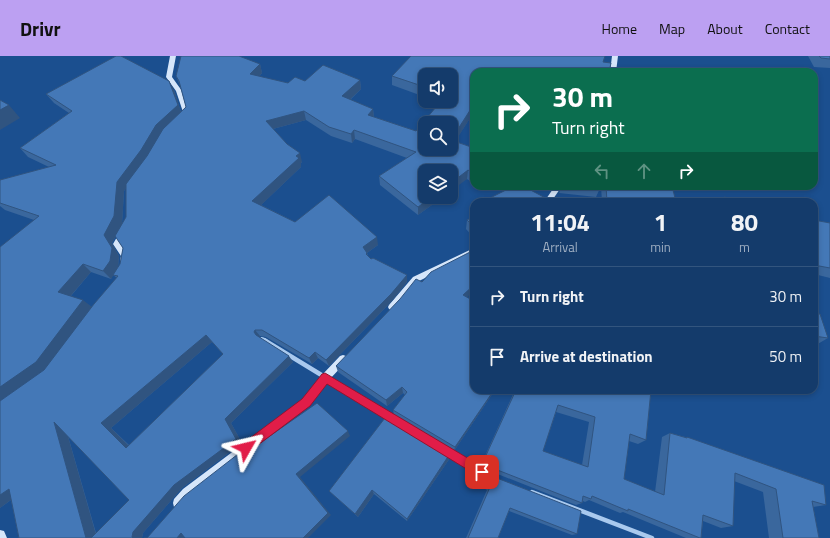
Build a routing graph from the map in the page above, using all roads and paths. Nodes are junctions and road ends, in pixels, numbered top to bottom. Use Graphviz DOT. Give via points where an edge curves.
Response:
graph roads {
  1 [pos="173,56"];
  2 [pos="615,56"];
  3 [pos="614,68"];
  4 [pos="182,120"];
  5 [pos="127,225"];
  6 [pos="470,254"];
  7 [pos="123,270"];
  8 [pos="385,315"];
  9 [pos="262,339"];
  10 [pos="347,355"];
  11 [pos="325,378"];
  12 [pos="400,423"];
  13 [pos="441,448"];
  14 [pos="490,475"];
  15 [pos="526,490"];
  16 [pos="172,510"];
  17 [pos="0,535"];
  18 [pos="2,538"];
  19 [pos="652,538"];
  1 -- 4 [label="street" via="169,77 179,91 187,115"];
  2 -- 3 [label="street"];
  5 -- 7 [label="street" via="117,244 125,256"];
  6 -- 8 [label="street" via="416,279"];
  9 -- 11 [label="street"];
  10 -- 11 [label="street"];
  11 -- 12 [label="street"];
  11 -- 16 [label="street" via="306,402 187,493"];
  13 -- 14 [label="street"];
  15 -- 19 [label="street"];
  17 -- 18 [label="street"];
}
